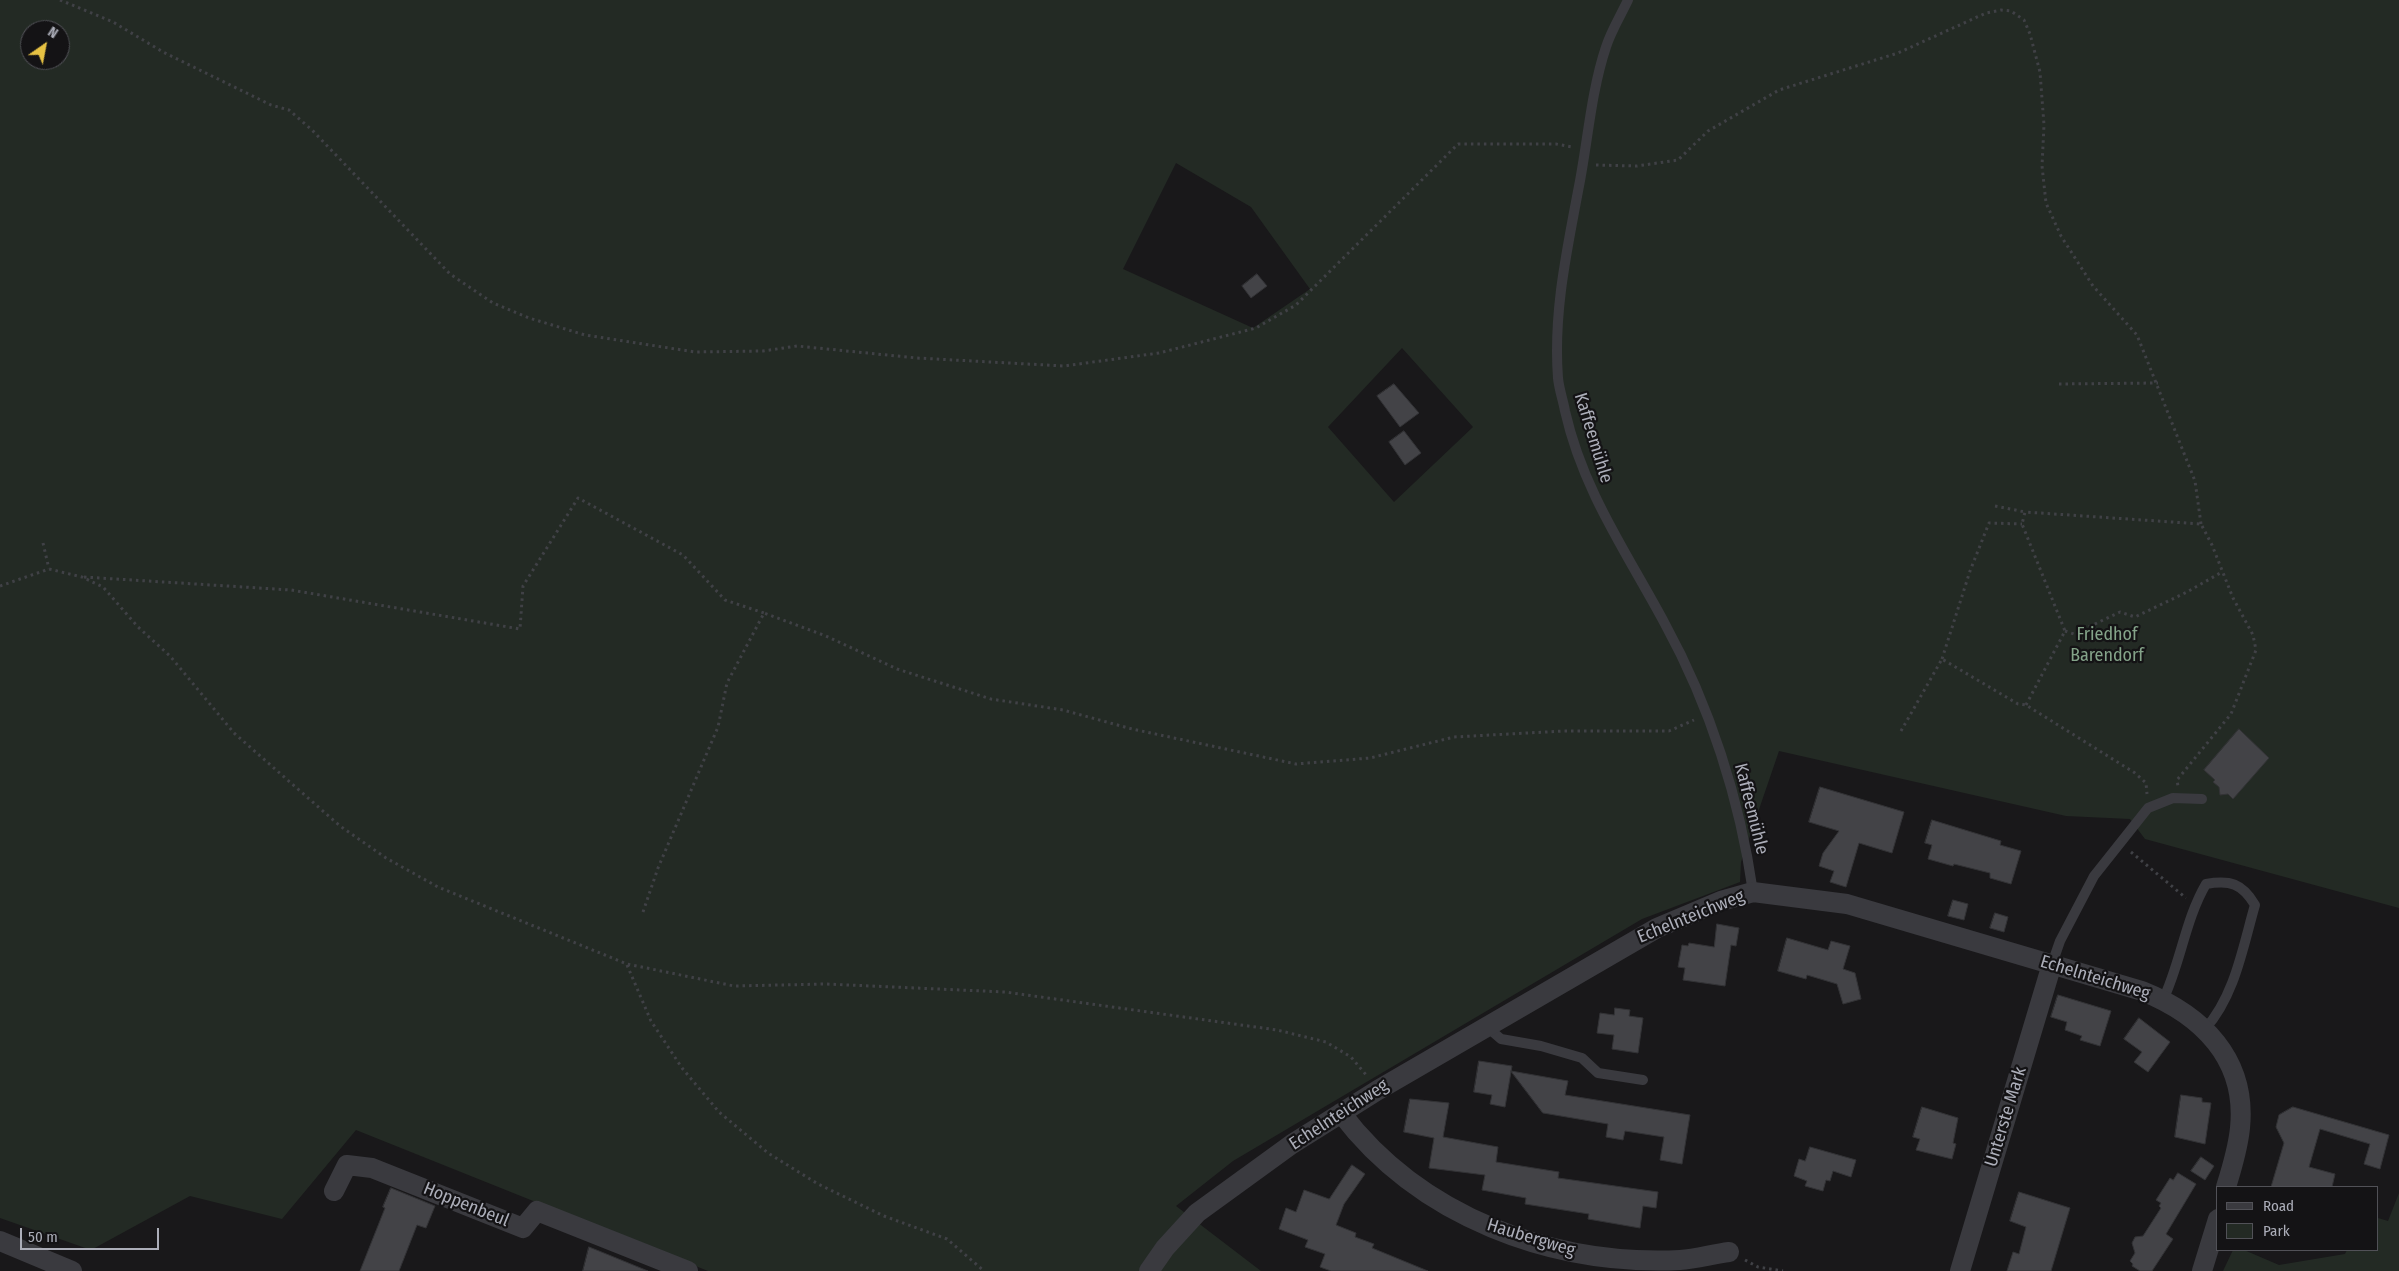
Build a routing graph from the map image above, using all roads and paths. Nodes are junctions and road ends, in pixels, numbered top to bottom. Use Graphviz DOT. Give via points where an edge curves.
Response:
graph roads {
  1 [pos="60,0"];
  2 [pos="1628,0"];
  3 [pos="1585,150"];
  4 [pos="1583,165"];
  5 [pos="2158,383"];
  6 [pos="2059,384"];
  7 [pos="1995,506"];
  8 [pos="2025,512"];
  9 [pos="2022,524"];
  10 [pos="2200,524"];
  11 [pos="43,543"];
  12 [pos="49,570"];
  13 [pos="2222,572"];
  14 [pos="82,577"];
  15 [pos="0,586"];
  16 [pos="764,613"];
  17 [pos="2065,631"];
  18 [pos="1942,659"];
  19 [pos="2026,705"];
  20 [pos="1706,714"];
  21 [pos="1901,731"];
  22 [pos="2180,798"];
  23 [pos="2202,799"];
  24 [pos="2148,808"];
  25 [pos="2120,842"];
  26 [pos="1753,892"];
  27 [pos="2194,904"];
  28 [pos="643,912"];
  29 [pos="627,964"];
  30 [pos="2052,964"];
  31 [pos="2163,1000"];
  32 [pos="1486,1026"];
  33 [pos="2205,1029"];
  34 [pos="1643,1080"];
  35 [pos="1378,1090"];
  36 [pos="1341,1113"];
  37 [pos="2226,1186"];
  38 [pos="334,1191"];
  39 [pos="2216,1226"];
  40 [pos="0,1241"];
  41 [pos="1729,1252"];
  42 [pos="72,1271"];
  43 [pos="688,1271"];
  44 [pos="984,1271"];
  45 [pos="1149,1271"];
  46 [pos="1784,1271"];
  47 [pos="1960,1271"];
  48 [pos="2202,1271"];
  1 -- 3 [label="path" via="113,22 163,52 271,105 289,110 450,274 493,303 585,336 695,352 763,351 797,346 917,358 1064,366 1159,353 1256,328 1296,305 1458,144 1556,144"];
  2 -- 3 [label="lane, Kaffeemühle" via="1606,46"];
  3 -- 4 [label="lane, Kaffeemühle"];
  4 -- 5 [label="path" via="1637,166 1678,160 1708,131 1778,90 1898,54 1986,13 2011,11 2024,20 2034,43 2040,72 2046,203 2093,286 2137,335"];
  4 -- 20 [label="lane, Kaffeemühle" via="1560,297 1558,380 1587,482 1666,625"];
  5 -- 6 [label="path"];
  5 -- 10 [label="path" via="2195,481"];
  7 -- 8 [label="path"];
  8 -- 9 [label="path"];
  8 -- 10 [label="path"];
  9 -- 17 [label="path"];
  9 -- 18 [label="path" via="1989,523"];
  10 -- 13 [label="path" via="2212,544"];
  11 -- 12 [label="path"];
  12 -- 14 [label="path"];
  12 -- 15 [label="path"];
  13 -- 17 [label="path" via="2135,617 2120,612 2074,634"];
  13 -- 22 [label="path" via="2253,635 2256,650 2232,714 2177,780"];
  14 -- 16 [label="path" via="291,590 520,629 523,586 578,498 683,555 725,600"];
  14 -- 29 [label="path" via="103,587 138,627 170,656 234,732 340,826 386,858 438,887"];
  16 -- 20 [label="path" via="826,636 898,669 991,699 1063,710 1132,730 1296,764 1370,758 1454,737 1564,731 1669,731"];
  16 -- 28 [label="path" via="727,683 718,727 658,868"];
  17 -- 19 [label="path"];
  18 -- 19 [label="path" via="2018,704"];
  18 -- 21 [label="path"];
  19 -- 24 [label="path" via="2146,782"];
  20 -- 26 [label="lane, Kaffeemühle" via="1727,775 1748,857"];
  22 -- 23 [label="lane"];
  22 -- 24 [label="lane"];
  24 -- 25 [label="lane"];
  25 -- 27 [label="path"];
  25 -- 30 [label="lane" via="2094,876 2060,941"];
  26 -- 30 [label="street, Echelnteichweg" via="1847,904"];
  26 -- 32 [label="street, Echelnteichweg" via="1657,928"];
  27 -- 31 [label="lane"];
  27 -- 33 [label="lane" via="2206,884 2223,881 2238,885 2249,894 2255,905 2226,999 2219,1014"];
  29 -- 35 [label="path" via="734,986 826,984 1005,992 1277,1030 1326,1042 1351,1056"];
  29 -- 44 [label="path" via="652,1021 682,1068 719,1112 768,1153 818,1184 884,1216 947,1239"];
  30 -- 31 [label="street, Echelnteichweg"];
  30 -- 47 [label="street, Unterste Mark"];
  31 -- 33 [label="street, Echelnteichweg"];
  32 -- 34 [label="lane" via="1500,1039 1582,1058 1598,1073"];
  32 -- 35 [label="street, Echelnteichweg"];
  33 -- 37 [label="street, Echelnteichweg" via="2229,1060 2240,1103 2240,1127"];
  35 -- 36 [label="street, Echelnteichweg"];
  36 -- 41 [label="street, Haubergweg" via="1362,1140 1409,1182 1466,1216 1507,1234 1542,1245 1630,1260 1682,1260"];
  36 -- 45 [label="street, Echelnteichweg" via="1197,1213"];
  38 -- 43 [label="street, Hoppenbeul" via="347,1165 372,1168 523,1228 537,1211"];
  39 -- 48 [label="street"];
  40 -- 42 [label="street"];
  41 -- 46 [label="path" via="1758,1267"];
}
